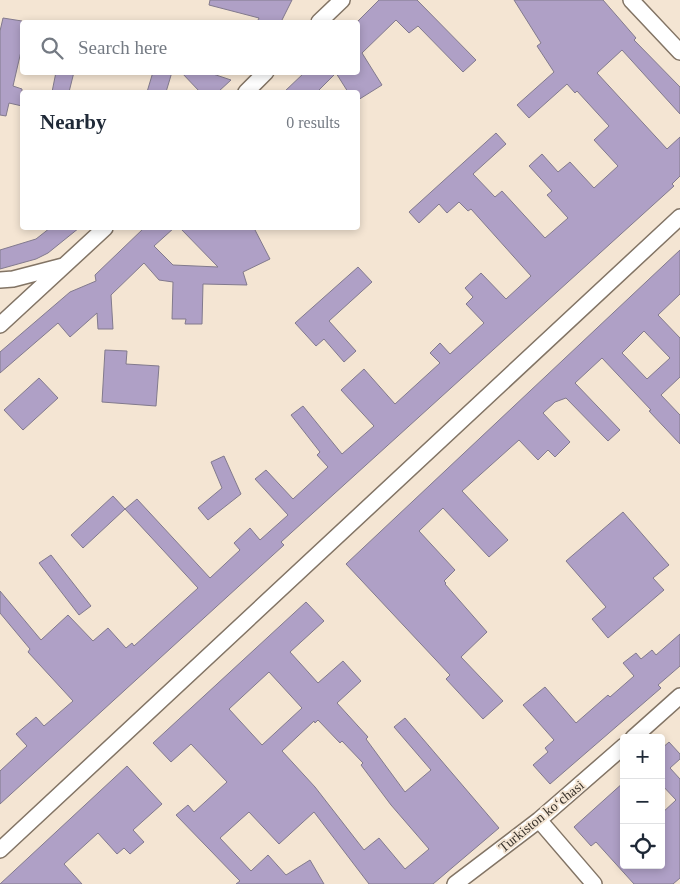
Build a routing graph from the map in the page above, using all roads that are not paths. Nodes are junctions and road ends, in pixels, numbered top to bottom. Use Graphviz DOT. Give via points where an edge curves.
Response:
graph roads {
  1 [pos="342,0"];
  2 [pos="631,0"];
  3 [pos="320,20"];
  4 [pos="680,52"];
  5 [pos="263,75"];
  6 [pos="248,90"];
  7 [pos="680,217"];
  8 [pos="103,230"];
  9 [pos="65,266"];
  10 [pos="0,280"];
  11 [pos="0,325"];
  12 [pos="680,696"];
  13 [pos="637,734"];
  14 [pos="620,749"];
  15 [pos="539,820"];
  16 [pos="0,850"];
  17 [pos="455,884"];
  18 [pos="594,884"];
  1 -- 3 [label="street"];
  2 -- 4 [label="street"];
  5 -- 6 [label="street"];
  7 -- 16 [label="street"];
  8 -- 9 [label="street"];
  9 -- 10 [label="street"];
  9 -- 11 [label="street"];
  12 -- 13 [label="street"];
  14 -- 15 [label="street, Turkiston koʻchasi"];
  15 -- 17 [label="street, Turkiston koʻchasi"];
  15 -- 18 [label="street"];
}
